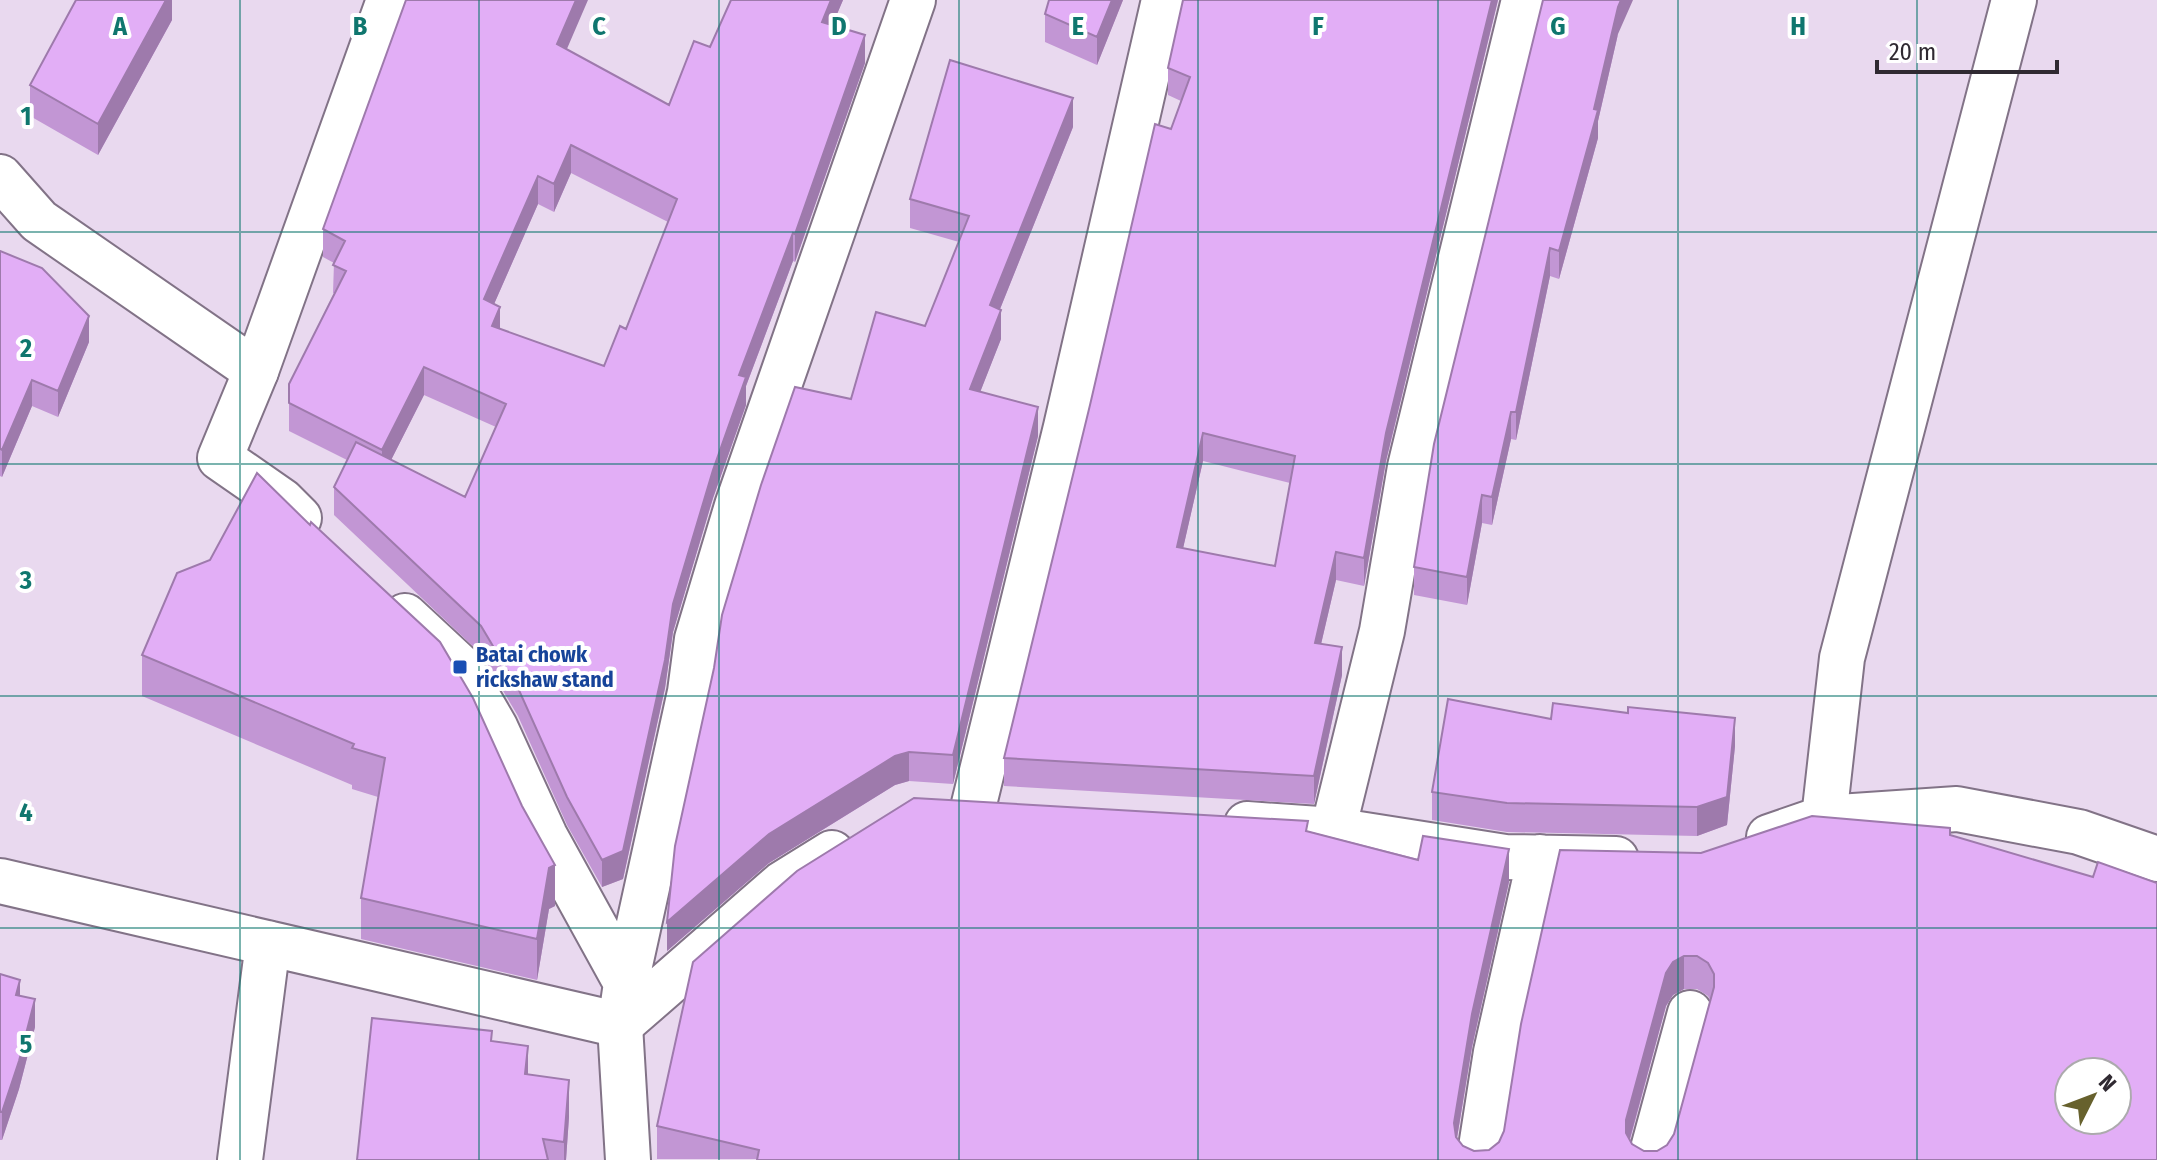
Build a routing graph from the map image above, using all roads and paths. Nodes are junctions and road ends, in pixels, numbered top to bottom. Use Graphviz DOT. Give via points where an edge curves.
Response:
graph roads {
  1 [pos="389,0"];
  2 [pos="913,0"];
  3 [pos="1164,0"];
  4 [pos="1524,0"];
  5 [pos="2014,0"];
  6 [pos="0,177"];
  7 [pos="17,211"];
  8 [pos="256,371"];
  9 [pos="323,541"];
  10 [pos="380,594"];
  11 [pos="1020,811"];
  12 [pos="1824,818"];
  13 [pos="1208,822"];
  14 [pos="870,830"];
  15 [pos="1333,830"];
  16 [pos="1728,851"];
  17 [pos="1540,857"];
  18 [pos="2157,859"];
  19 [pos="1657,860"];
  20 [pos="0,881"];
  21 [pos="268,943"];
  22 [pos="623,1004"];
  23 [pos="1690,1013"];
  24 [pos="240,1160"];
  25 [pos="628,1160"];
  26 [pos="1479,1160"];
  27 [pos="1650,1160"];
  1 -- 8 [label="street"];
  2 -- 22 [label="street" via="737,506 697,639"];
  3 -- 11 [label="street" via="1066,427 953,808"];
  4 -- 15 [label="street" via="1410,467 1382,631"];
  5 -- 12 [label="street" via="1842,658"];
  6 -- 7 [label="street"];
  7 -- 8 [label="street"];
  8 -- 9 [label="street" via="220,458 282,501"];
  10 -- 22 [label="street" via="460,667 495,727"];
  12 -- 16 [label="street"];
  12 -- 18 [label="street" via="1957,809 2079,832"];
  13 -- 15 [label="street"];
  14 -- 22 [label="street" via="782,884"];
  15 -- 17 [label="street" via="1505,857"];
  17 -- 19 [label="street"];
  17 -- 26 [label="street" via="1496,1052"];
  20 -- 21 [label="street"];
  21 -- 22 [label="street"];
  21 -- 24 [label="street"];
  22 -- 25 [label="street"];
  23 -- 27 [label="street"];
}
